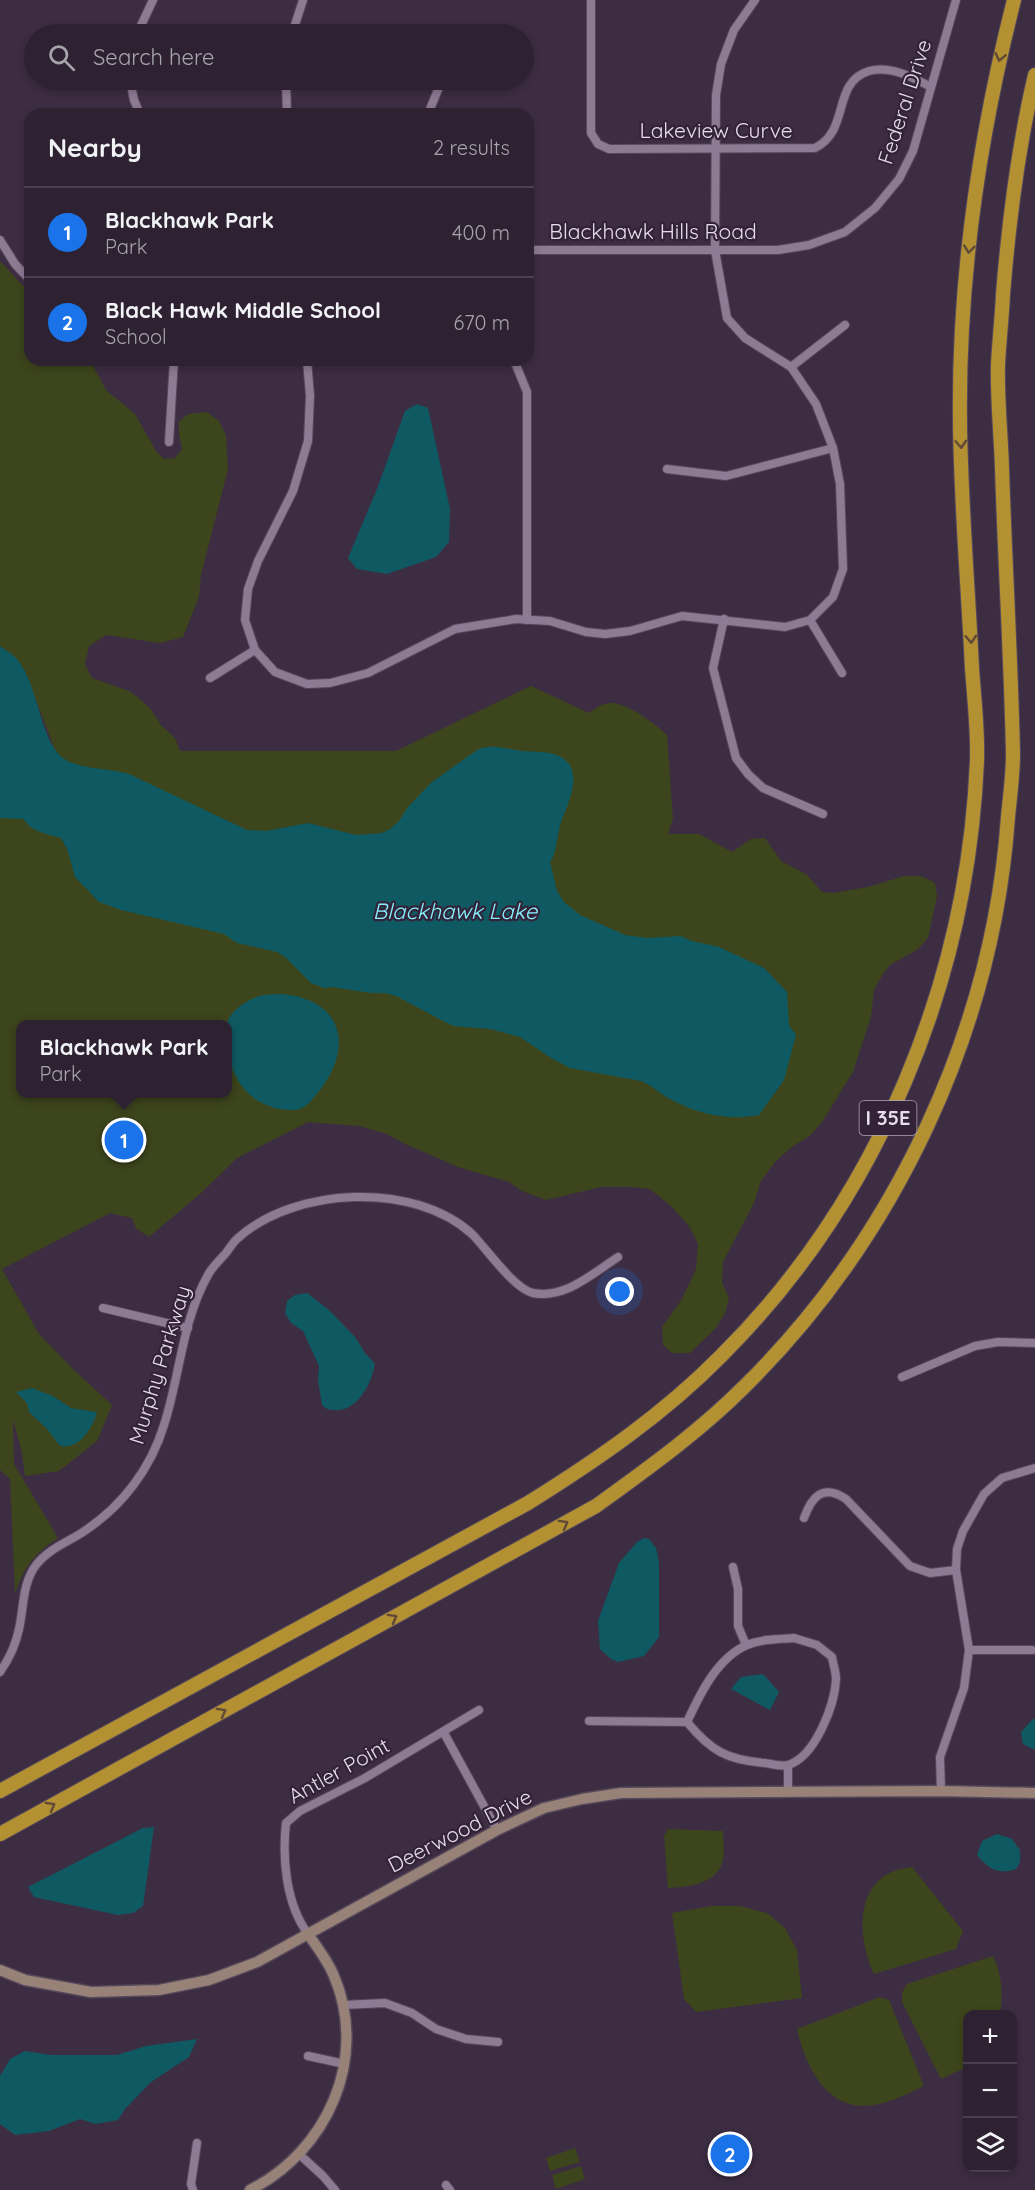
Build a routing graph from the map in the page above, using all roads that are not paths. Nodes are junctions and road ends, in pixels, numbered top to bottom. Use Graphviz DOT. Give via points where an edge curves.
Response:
graph roads {
  1 [pos="153,0"];
  2 [pos="303,0"];
  3 [pos="591,0"];
  4 [pos="755,0"];
  5 [pos="956,0"];
  6 [pos="1014,0"];
  7 [pos="142,24"];
  8 [pos="295,24"];
  9 [pos="1035,75"];
  10 [pos="931,87"];
  11 [pos="132,90"];
  12 [pos="286,90"];
  13 [pos="438,90"];
  14 [pos="137,108"];
  15 [pos="287,108"];
  16 [pos="430,108"];
  17 [pos="715,149"];
  18 [pos="0,240"];
  19 [pos="534,250"];
  20 [pos="715,250"];
  21 [pos="778,250"];
  22 [pos="24,274"];
  23 [pos="845,325"];
  24 [pos="174,366"];
  25 [pos="308,366"];
  26 [pos="516,366"];
  27 [pos="791,367"];
  28 [pos="169,442"];
  29 [pos="833,448"];
  30 [pos="668,470"];
  31 [pos="724,619"];
  32 [pos="527,620"];
  33 [pos="810,620"];
  34 [pos="255,650"];
  35 [pos="842,673"];
  36 [pos="210,678"];
  37 [pos="823,814"];
  38 [pos="618,1257"];
  39 [pos="103,1308"];
  40 [pos="188,1328"];
  41 [pos="1035,1343"];
  42 [pos="902,1377"];
  43 [pos="1035,1468"];
  44 [pos="804,1518"];
  45 [pos="733,1567"];
  46 [pos="956,1570"];
  47 [pos="746,1646"];
  48 [pos="969,1650"];
  49 [pos="1032,1650"];
  50 [pos="0,1672"];
  51 [pos="479,1710"];
  52 [pos="589,1720"];
  53 [pos="687,1722"];
  54 [pos="444,1733"];
  55 [pos="788,1766"];
  56 [pos="0,1791"];
  57 [pos="941,1791"];
  58 [pos="788,1793"];
  59 [pos="1035,1793"];
  60 [pos="497,1830"];
  61 [pos="0,1834"];
  62 [pos="308,1934"];
  63 [pos="0,1970"];
  64 [pos="343,2006"];
  65 [pos="498,2042"];
  66 [pos="308,2056"];
  67 [pos="345,2064"];
  68 [pos="196,2143"];
  69 [pos="299,2154"];
  70 [pos="193,2190"];
  71 [pos="250,2190"];
  72 [pos="335,2190"];
  1 -- 7 [label="street"];
  2 -- 8 [label="street"];
  3 -- 17 [label="street, Lakeview Curve" via="591,133 598,144 609,149"];
  4 -- 17 [label="street" via="734,30 721,64"];
  5 -- 10 [label="street, Federal Drive"];
  6 -- 56 [label="highway, I 35E, one-way" via="999,58 973,205 964,301 960,423 977,758 969,848 948,957 928,1025 900,1095 859,1177 779,1292 721,1357 657,1414 592,1463 528,1503"];
  61 -- 9 [label="highway, I 35E, one-way" via="596,1506 673,1450 744,1388 832,1286 889,1201 926,1131 962,1044 995,922 1005,860 1013,758 998,365 1009,219"];
  10 -- 17 [label="street, Lakeview Curve" via="881,68 858,75 847,90 833,134 815,148"];
  10 -- 21 [label="street, Federal Drive" via="912,152 899,179 875,208 845,232 810,245"];
  11 -- 14 [label="street"];
  12 -- 15 [label="street"];
  13 -- 16 [label="street"];
  17 -- 20 [label="street"];
  18 -- 22 [label="street"];
  19 -- 20 [label="street, Blackhawk Hills Road"];
  20 -- 21 [label="street, Blackhawk Hills Road"];
  20 -- 27 [label="street" via="727,318 745,338"];
  23 -- 27 [label="street"];
  24 -- 28 [label="street"];
  25 -- 34 [label="street" via="308,441 293,491 248,589 245,620"];
  26 -- 32 [label="street" via="527,392"];
  27 -- 29 [label="street" via="816,404"];
  29 -- 30 [label="street" via="726,476"];
  29 -- 33 [label="street" via="840,484 843,569 833,597"];
  31 -- 32 [label="street" via="682,616 605,634 550,621"];
  31 -- 33 [label="street" via="785,627"];
  31 -- 37 [label="street" via="713,668 736,758 763,788"];
  32 -- 34 [label="street" via="455,629 368,673 330,683 307,684 276,672"];
  33 -- 35 [label="street"];
  34 -- 36 [label="street"];
  38 -- 40 [label="street, Murphy Parkway" via="571,1288 552,1294 528,1292 471,1234 426,1208 381,1197 320,1199 276,1213 237,1238 208,1274"];
  39 -- 40 [label="street"];
  40 -- 50 [label="street, Murphy Parkway" via="164,1427 147,1466 110,1512 51,1550 36,1566 25,1589 14,1648"];
  41 -- 42 [label="street" via="975,1346"];
  43 -- 46 [label="street" via="1002,1478 984,1494 963,1531"];
  44 -- 46 [label="street" via="815,1497 837,1493 910,1566 930,1573"];
  45 -- 47 [label="street" via="738,1589 738,1626"];
  46 -- 48 [label="street"];
  47 -- 53 [label="street" via="713,1676"];
  47 -- 55 [label="street" via="794,1638 817,1645 832,1656 836,1679 818,1739"];
  48 -- 49 [label="street"];
  48 -- 57 [label="street" via="964,1688 940,1757"];
  51 -- 54 [label="street, Antler Point"];
  52 -- 53 [label="street"];
  53 -- 55 [label="street" via="721,1754 748,1762"];
  54 -- 60 [label="street"];
  54 -- 62 [label="street, Antler Point" via="300,1811 286,1823 283,1845 291,1902"];
  55 -- 58 [label="street"];
  57 -- 58 [label="street, Deerwood Drive"];
  57 -- 59 [label="street, Deerwood Drive"];
  58 -- 60 [label="street, Deerwood Drive" via="621,1793 544,1808"];
  60 -- 62 [label="street, Deerwood Drive"];
  62 -- 63 [label="street, Deerwood Drive" via="209,1980 159,1990 91,1992 25,1980"];
  62 -- 64 [label="street" via="329,1966"];
  64 -- 65 [label="street" via="385,2003 412,2013 436,2029 466,2039"];
  64 -- 67 [label="street" via="347,2033"];
  66 -- 67 [label="street"];
  67 -- 69 [label="street" via="331,2109"];
  68 -- 70 [label="street"];
  69 -- 71 [label="street"];
  69 -- 72 [label="street"];
}
